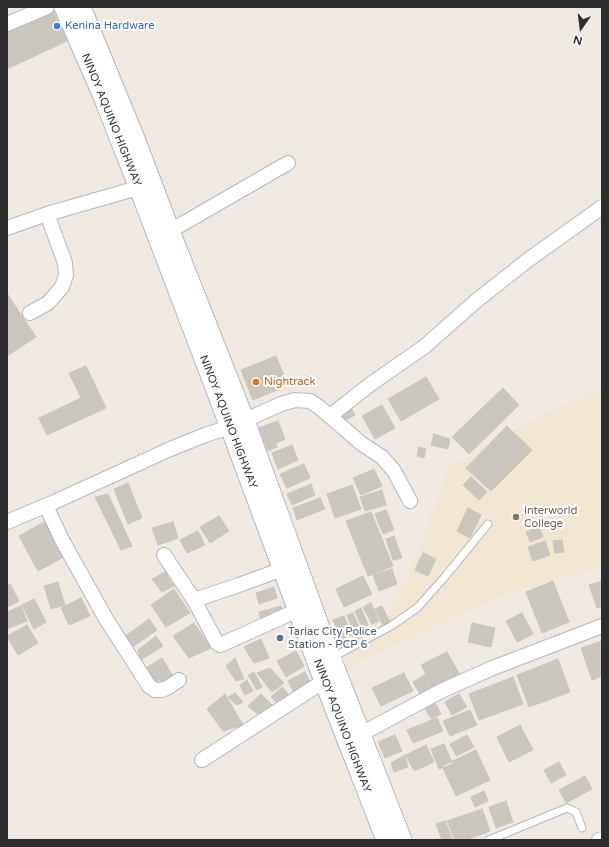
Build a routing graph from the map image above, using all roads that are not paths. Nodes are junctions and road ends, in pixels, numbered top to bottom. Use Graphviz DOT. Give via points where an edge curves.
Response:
graph roads {
  1 [pos="47,7"];
  2 [pos="64,7"];
  3 [pos="81,7"];
  4 [pos="7,24"];
  5 [pos="288,163"];
  6 [pos="146,186"];
  7 [pos="602,207"];
  8 [pos="47,214"];
  9 [pos="7,228"];
  10 [pos="170,231"];
  11 [pos="180,277"];
  12 [pos="30,313"];
  13 [pos="330,416"];
  14 [pos="237,424"];
  15 [pos="410,501"];
  16 [pos="46,506"];
  17 [pos="7,522"];
  18 [pos="488,524"];
  19 [pos="164,555"];
  20 [pos="290,566"];
  21 [pos="194,600"];
  22 [pos="298,610"];
  23 [pos="602,626"];
  24 [pos="325,668"];
  25 [pos="179,680"];
  26 [pos="361,734"];
  27 [pos="202,760"];
  28 [pos="582,828"];
  29 [pos="602,839"];
  30 [pos="386,840"];
  31 [pos="402,840"];
  32 [pos="489,840"];
  33 [pos="599,840"];
  1 -- 4 [label="street"];
  2 -- 6 [label="main road, NINOY AQUINO HIGHWAY"];
  3 -- 6 [label="main road, NINOY AQUINO HIGHWAY" via="122,105"];
  5 -- 10 [label="street"];
  6 -- 8 [label="street"];
  6 -- 10 [label="main road, NINOY AQUINO HIGHWAY"];
  6 -- 11 [label="main road, NINOY AQUINO HIGHWAY"];
  7 -- 13 [label="street" via="528,260 424,347"];
  8 -- 9 [label="street"];
  8 -- 12 [label="street" via="65,263 66,275 62,287 48,303"];
  10 -- 11 [label="main road, NINOY AQUINO HIGHWAY"];
  11 -- 14 [label="main road, NINOY AQUINO HIGHWAY"];
  13 -- 14 [label="street" via="310,401 295,400"];
  13 -- 15 [label="street" via="362,444 382,457 394,471"];
  14 -- 16 [label="street" via="168,450"];
  14 -- 20 [label="main road, NINOY AQUINO HIGHWAY"];
  16 -- 17 [label="street"];
  16 -- 25 [label="street" via="106,619 149,686 161,690"];
  18 -- 24 [label="lane" via="417,608"];
  19 -- 21 [label="street"];
  20 -- 21 [label="street"];
  20 -- 22 [label="main road, NINOY AQUINO HIGHWAY"];
  20 -- 24 [label="main road, NINOY AQUINO HIGHWAY"];
  21 -- 22 [label="street" via="220,645"];
  22 -- 24 [label="main road, NINOY AQUINO HIGHWAY"];
  23 -- 26 [label="street" via="462,681"];
  24 -- 26 [label="main road, NINOY AQUINO HIGHWAY"];
  24 -- 27 [label="street"];
  24 -- 30 [label="main road, NINOY AQUINO HIGHWAY"];
  26 -- 31 [label="main road, NINOY AQUINO HIGHWAY"];
  28 -- 32 [label="lane" via="576,812 567,808"];
  29 -- 33 [label="street"];
}
